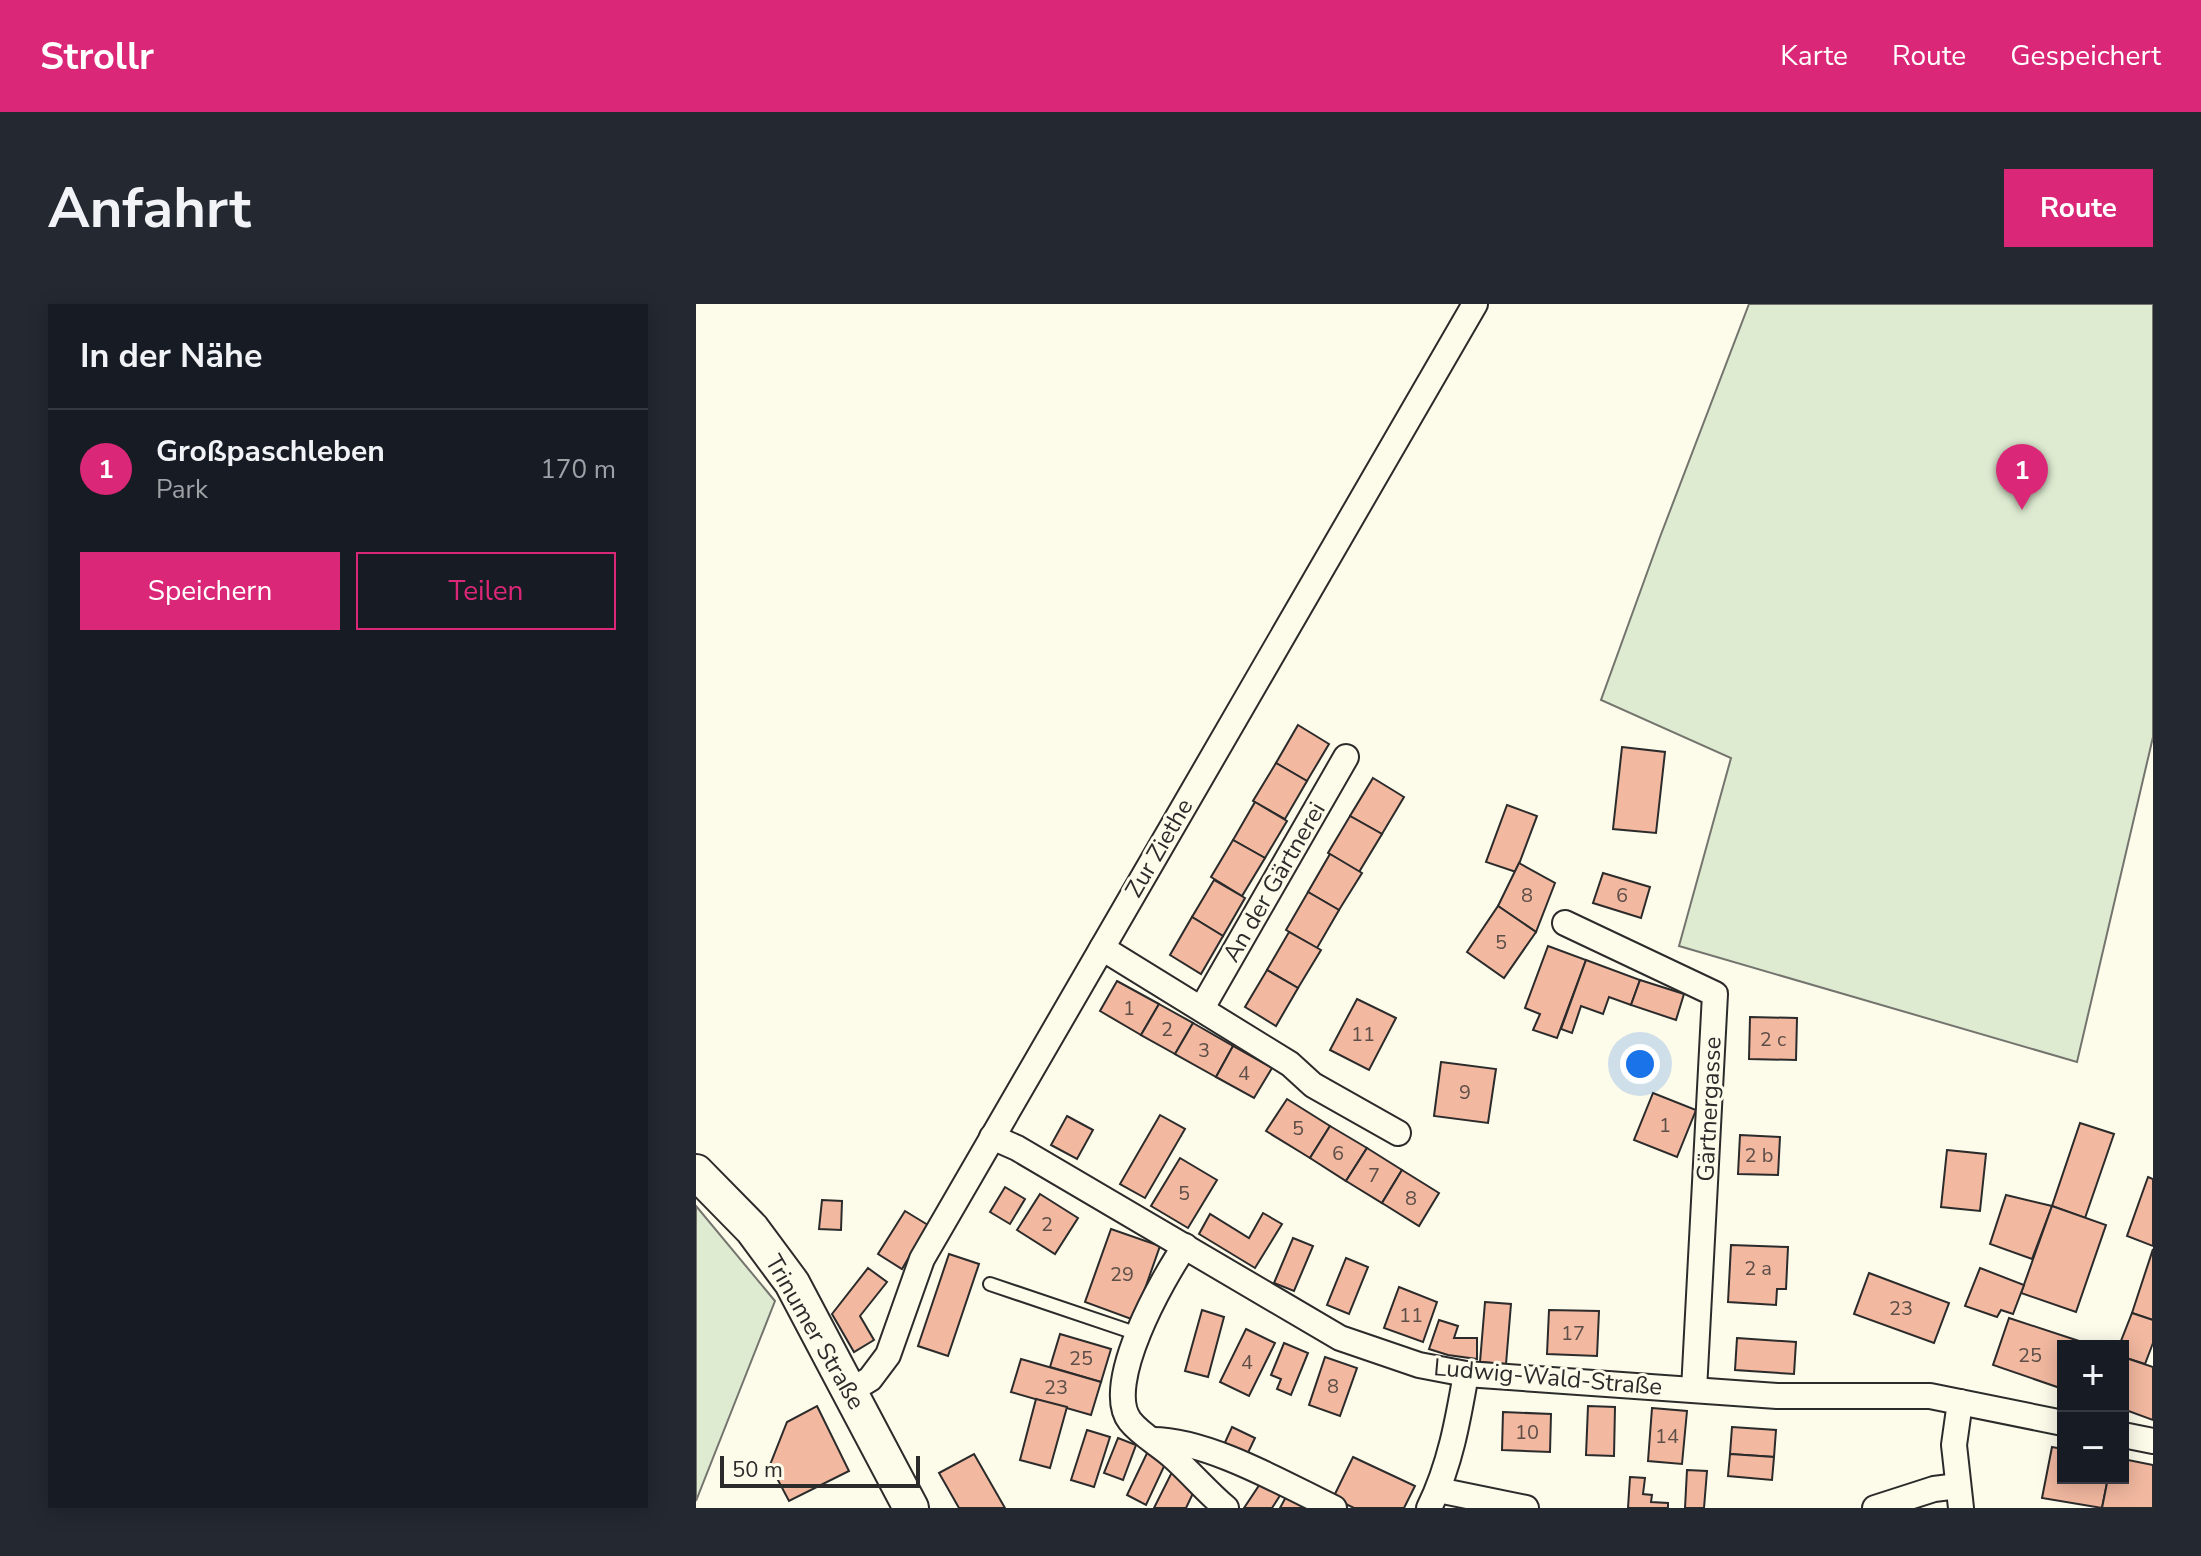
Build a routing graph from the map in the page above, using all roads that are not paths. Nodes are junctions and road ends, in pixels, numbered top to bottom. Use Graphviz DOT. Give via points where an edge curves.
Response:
graph roads {
  1 [pos="1475,304"];
  2 [pos="1346,757"];
  3 [pos="1565,923"];
  4 [pos="1102,948"];
  5 [pos="1202,1008"];
  6 [pos="1398,1133"];
  7 [pos="992,1137"];
  8 [pos="696,1172"];
  9 [pos="1185,1246"];
  10 [pos="990,1284"];
  11 [pos="1138,1334"];
  12 [pos="1466,1374"];
  13 [pos="1694,1390"];
  14 [pos="850,1391"];
  15 [pos="1960,1402"];
  16 [pos="2057,1422"];
  17 [pos="2129,1436"];
  18 [pos="1153,1440"];
  19 [pos="2153,1441"];
  20 [pos="1960,1497"];
  21 [pos="1434,1499"];
  22 [pos="911,1508"];
  23 [pos="1226,1508"];
  24 [pos="1334,1508"];
  25 [pos="1526,1508"];
  26 [pos="1875,1508"];
  1 -- 4 [label="street, Zur Ziethe"];
  2 -- 5 [label="street, An der Gärtnerei"];
  3 -- 13 [label="street, Gärtnergasse" via="1715,994"];
  4 -- 5 [label="street"];
  4 -- 7 [label="street, Zur Ziethe"];
  5 -- 6 [label="street" via="1290,1064 1313,1085"];
  7 -- 9 [label="street, Ludwig-Wald-Straße"];
  7 -- 14 [label="street, Zur Ziethe" via="922,1259 888,1355 870,1379"];
  8 -- 14 [label="main road, Trinumer Straße" via="775,1258"];
  9 -- 11 [label="street" via="1152,1298"];
  9 -- 12 [label="street, Ludwig-Wald-Straße" via="1340,1338 1419,1365"];
  10 -- 11 [label="lane"];
  11 -- 18 [label="street" via="1122,1403 1130,1421"];
  12 -- 13 [label="street, Ludwig-Wald-Straße"];
  12 -- 21 [label="street" via="1451,1450"];
  13 -- 15 [label="street, Ludwig-Wald-Straße" via="1777,1396 1906,1395"];
  14 -- 22 [label="main road, Trinumer Straße"];
  15 -- 16 [label="street, Ludwig-Wald-Straße"];
  15 -- 20 [label="street" via="1954,1445"];
  17 -- 19 [label="street"];
  18 -- 23 [label="street"];
  18 -- 24 [label="street" via="1173,1440 1214,1454"];
  20 -- 26 [label="street" via="1934,1489"];
  21 -- 25 [label="street"];
}
